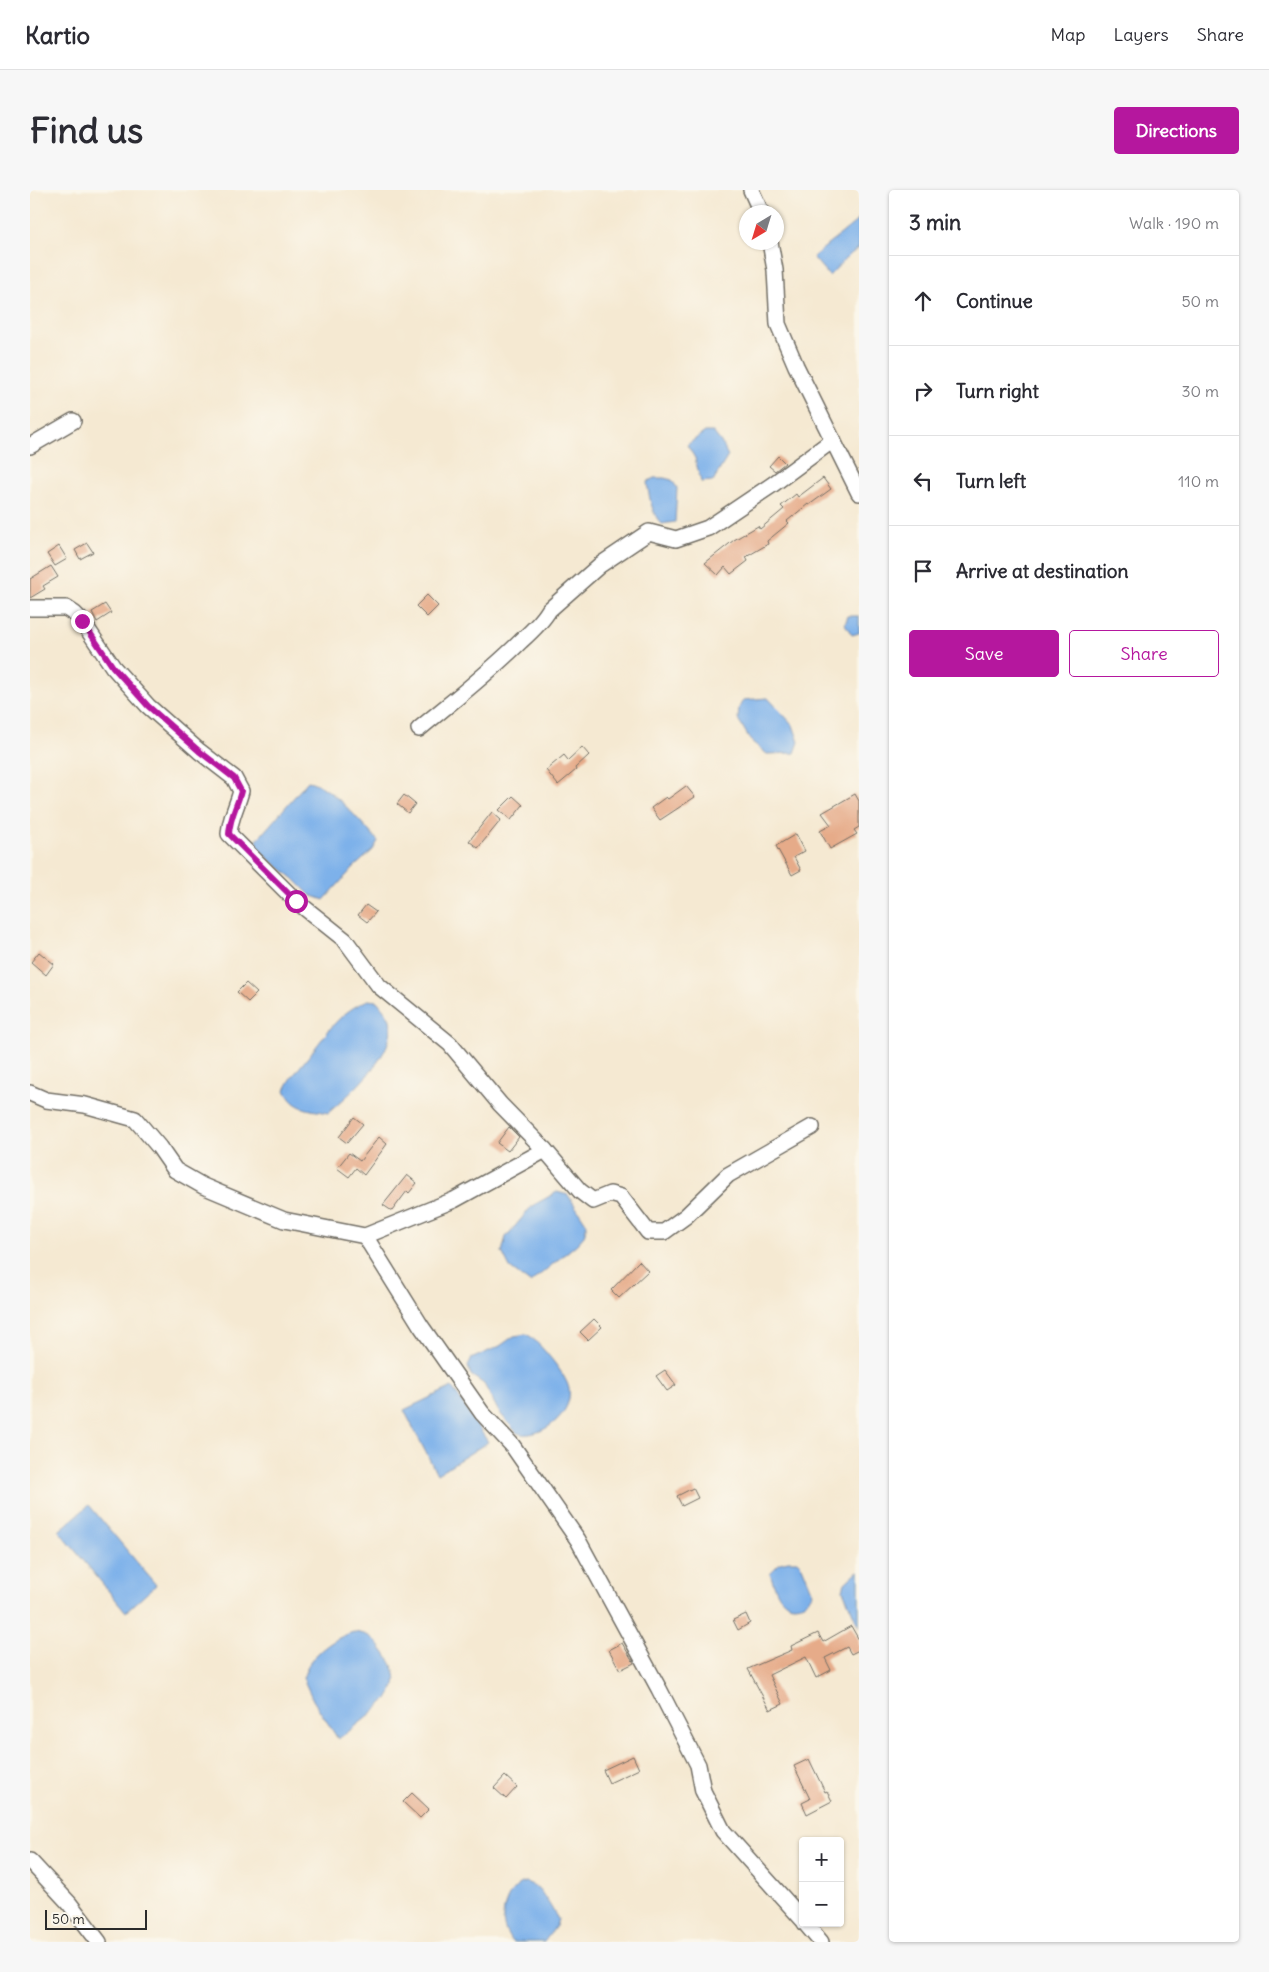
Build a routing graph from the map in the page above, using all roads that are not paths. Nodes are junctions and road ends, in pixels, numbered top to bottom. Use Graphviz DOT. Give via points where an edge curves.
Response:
graph roads {
  1 [pos="751,190"];
  2 [pos="758,205"];
  3 [pos="771,250"];
  4 [pos="73,421"];
  5 [pos="833,440"];
  6 [pos="30,446"];
  7 [pos="859,492"];
  8 [pos="30,608"];
  9 [pos="419,729"];
  10 [pos="30,1093"];
  11 [pos="812,1127"];
  12 [pos="545,1150"];
  13 [pos="365,1236"];
  14 [pos="30,1861"];
  15 [pos="799,1916"];
  16 [pos="808,1927"];
  17 [pos="99,1942"];
  18 [pos="821,1942"];
  1 -- 2 [label="street"];
  3 -- 5 [label="street" via="778,324"];
  4 -- 6 [label="street"];
  5 -- 7 [label="street"];
  5 -- 9 [label="street" via="708,528 676,539 649,532 600,565 549,610 545,618 510,652"];
  8 -- 12 [label="street" via="66,608 74,614 113,667 148,706 234,778 241,791 230,820 229,834 296,901 345,940 379,986 450,1044 500,1104"];
  10 -- 13 [label="street" via="46,1100 85,1104 135,1119 175,1170 203,1186 284,1220"];
  11 -- 12 [label="street" via="728,1175 686,1216 664,1232 648,1232 622,1197 610,1194 593,1201 580,1191"];
  12 -- 13 [label="street" via="454,1200"];
  13 -- 15 [label="street" via="421,1326 482,1413 512,1445 578,1540 698,1765 703,1791 723,1831"];
  14 -- 17 [label="street"];
  16 -- 18 [label="street"];
}
